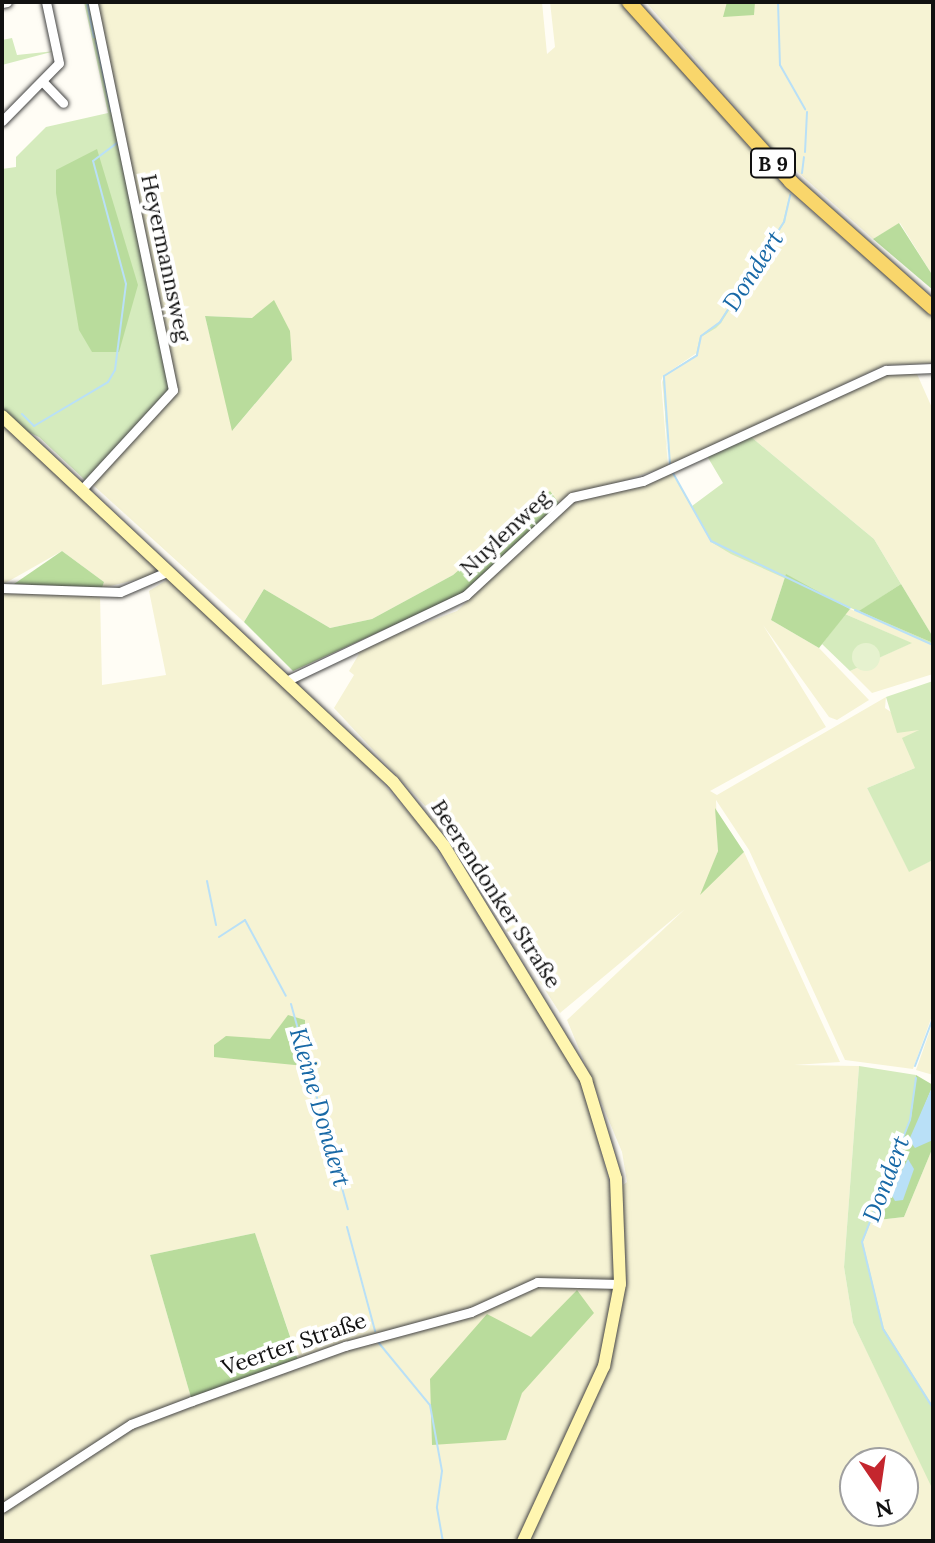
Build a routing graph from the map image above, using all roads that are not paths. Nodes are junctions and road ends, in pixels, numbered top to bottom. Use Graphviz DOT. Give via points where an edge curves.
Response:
graph roads {
  1 [pos="46,2"];
  2 [pos="93,2"];
  3 [pos="629,2"];
  4 [pos="43,82"];
  5 [pos="63,103"];
  6 [pos="2,121"];
  7 [pos="933,308"];
  8 [pos="933,368"];
  9 [pos="2,416"];
  10 [pos="83,488"];
  11 [pos="169,571"];
  12 [pos="2,588"];
  13 [pos="288,680"];
  14 [pos="620,1284"];
  15 [pos="2,1508"];
  16 [pos="523,1541"];
  1 -- 4 [label="street" via="59,58"];
  2 -- 10 [label="street, Heyermannsweg" via="173,382 159,411"];
  3 -- 7 [label="main road, B 9" via="791,182"];
  4 -- 5 [label="street"];
  4 -- 6 [label="street"];
  8 -- 13 [label="street, Nuylenweg" via="886,370 643,481 572,497 466,595"];
  9 -- 10 [label="street, Beerendonker Straße"];
  10 -- 11 [label="street, Beerendonker Straße"];
  11 -- 12 [label="street" via="120,592"];
  11 -- 13 [label="street, Beerendonker Straße"];
  13 -- 14 [label="street, Beerendonker Straße" via="393,782 444,846 578,1063 616,1179"];
  14 -- 15 [label="street, Veerter Straße" via="537,1282 471,1312 345,1346 205,1396 131,1424"];
  14 -- 16 [label="street" via="599,1380"];
}
